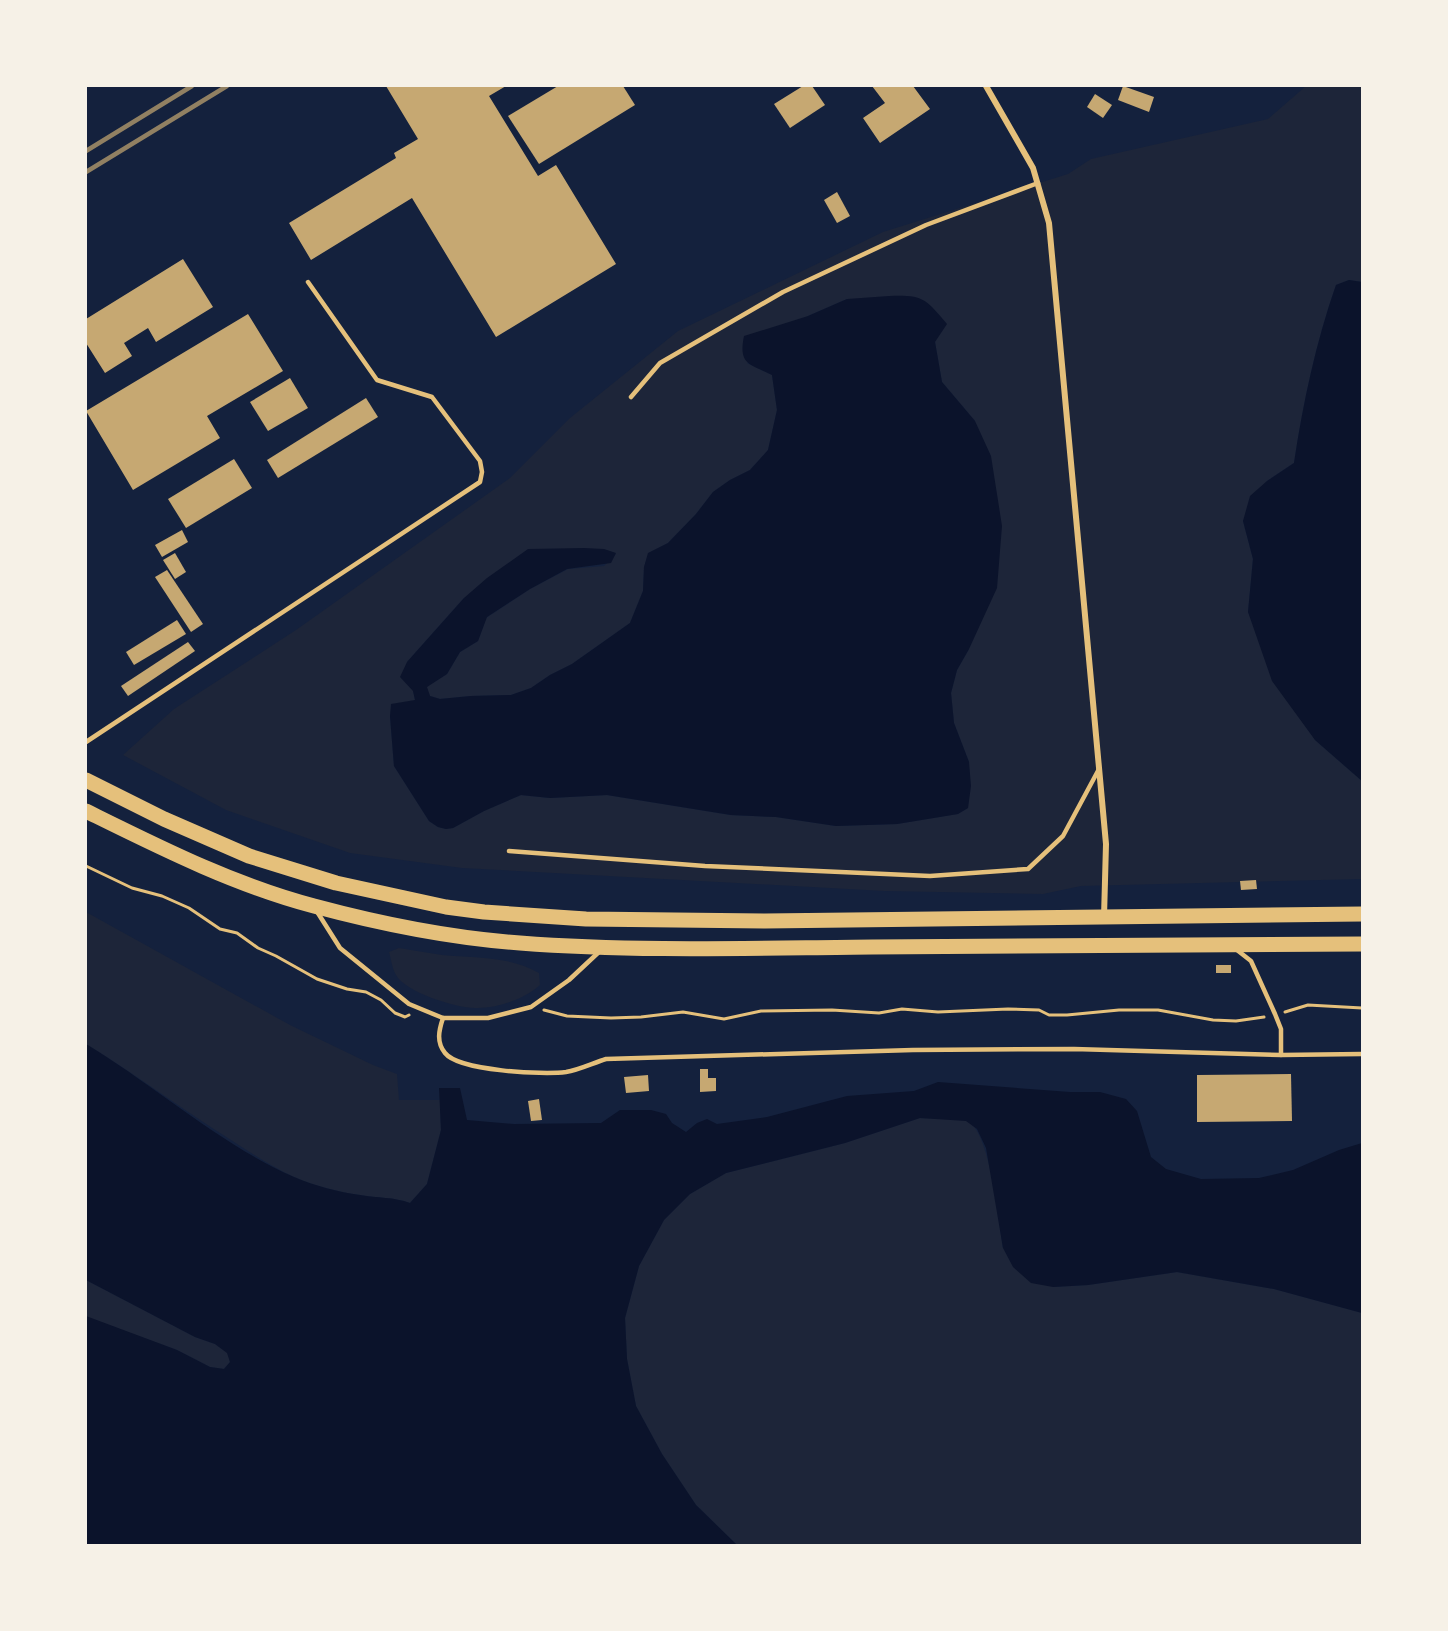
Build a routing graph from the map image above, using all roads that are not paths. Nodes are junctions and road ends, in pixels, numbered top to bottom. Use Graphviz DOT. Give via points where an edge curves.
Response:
graph roads {
  1 [pos="986,86"];
  2 [pos="1038,183"];
  3 [pos="308,282"];
  4 [pos="631,397"];
  5 [pos="86,742"];
  6 [pos="1099,769"];
  7 [pos="86,780"];
  8 [pos="86,811"];
  9 [pos="509,851"];
  10 [pos="313,906"];
  11 [pos="1362,914"];
  12 [pos="1104,918"];
  13 [pos="1362,944"];
  14 [pos="1230,945"];
  15 [pos="604,947"];
  16 [pos="443,1018"];
  17 [pos="1362,1054"];
  18 [pos="1281,1055"];
  1 -- 2 [label="street"];
  2 -- 4 [label="lane" via="926,225 783,292 660,363"];
  2 -- 6 [label="street" via="1049,223"];
  3 -- 5 [label="lane" via="377,380 432,397 480,462 480,482"];
  6 -- 9 [label="lane" via="1063,836 1028,869 930,876 705,866"];
  6 -- 12 [label="street" via="1106,844"];
  7 -- 12 [label="main road" via="249,856 336,883 446,907 523,915 650,920"];
  8 -- 10 [label="main road" via="229,877"];
  10 -- 15 [label="main road" via="480,939"];
  10 -- 16 [label="lane" via="340,948 409,1004"];
  11 -- 12 [label="main road"];
  13 -- 14 [label="main road"];
  14 -- 15 [label="main road"];
  14 -- 18 [label="lane" via="1251,961 1281,1029"];
  15 -- 16 [label="lane" via="569,981 531,1007 488,1018"];
  16 -- 18 [label="lane" via="439,1042 446,1055 465,1064 496,1070 540,1072 568,1072 606,1059 913,1050 1074,1049"];
  17 -- 18 [label="lane"];
}
